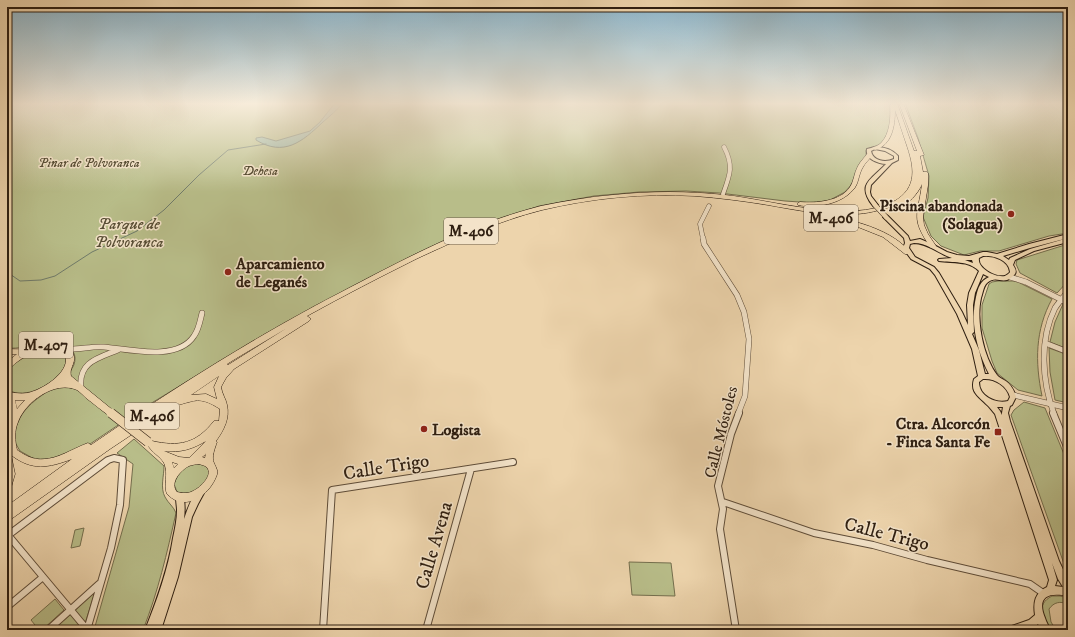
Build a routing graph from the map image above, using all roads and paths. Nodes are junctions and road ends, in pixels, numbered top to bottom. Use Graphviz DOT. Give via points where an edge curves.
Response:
graph roads {
  1 [pos="889,133"];
  2 [pos="903,133"];
  3 [pos="910,133"];
  4 [pos="912,133"];
  5 [pos="724,146"];
  6 [pos="875,148"];
  7 [pos="869,155"];
  8 [pos="876,161"];
  9 [pos="890,163"];
  10 [pos="882,171"];
  11 [pos="666,194"];
  12 [pos="723,194"];
  13 [pos="709,206"];
  14 [pos="777,207"];
  15 [pos="899,230"];
  16 [pos="1068,236"];
  17 [pos="1068,240"];
  18 [pos="921,241"];
  19 [pos="908,243"];
  20 [pos="935,247"];
  21 [pos="907,252"];
  22 [pos="997,256"];
  23 [pos="976,257"];
  24 [pos="941,260"];
  25 [pos="922,262"];
  26 [pos="1011,265"];
  27 [pos="980,269"];
  28 [pos="1012,275"];
  29 [pos="995,277"];
  30 [pos="1068,291"];
  31 [pos="1060,299"];
  32 [pos="1068,303"];
  33 [pos="202,313"];
  34 [pos="303,321"];
  35 [pos="1045,343"];
  36 [pos="91,347"];
  37 [pos="67,349"];
  38 [pos="120,349"];
  39 [pos="976,350"];
  40 [pos="27,351"];
  41 [pos="7,352"];
  42 [pos="1068,352"];
  43 [pos="70,361"];
  44 [pos="7,366"];
  45 [pos="66,372"];
  46 [pos="982,377"];
  47 [pos="995,378"];
  48 [pos="45,389"];
  49 [pos="82,389"];
  50 [pos="1013,395"];
  51 [pos="7,396"];
  52 [pos="170,397"];
  53 [pos="988,401"];
  54 [pos="1050,404"];
  55 [pos="1007,405"];
  56 [pos="223,407"];
  57 [pos="1068,408"];
  58 [pos="224,416"];
  59 [pos="7,429"];
  60 [pos="215,436"];
  61 [pos="150,444"];
  62 [pos="106,446"];
  63 [pos="1068,449"];
  64 [pos="162,454"];
  65 [pos="7,456"];
  66 [pos="190,461"];
  67 [pos="513,462"];
  68 [pos="209,463"];
  69 [pos="471,469"];
  70 [pos="171,480"];
  71 [pos="7,488"];
  72 [pos="200,492"];
  73 [pos="180,498"];
  74 [pos="723,506"];
  75 [pos="7,511"];
  76 [pos="7,518"];
  77 [pos="7,536"];
  78 [pos="43,577"];
  79 [pos="100,584"];
  80 [pos="1068,588"];
  81 [pos="1047,592"];
  82 [pos="1068,592"];
  83 [pos="7,607"];
  84 [pos="71,609"];
  85 [pos="1039,617"];
  86 [pos="88,628"];
  87 [pos="48,630"];
  88 [pos="149,630"];
  89 [pos="157,630"];
  90 [pos="323,630"];
  91 [pos="426,630"];
  92 [pos="736,630"];
  93 [pos="1012,630"];
  94 [pos="1046,630"];
  1 -- 6 [label="highway" via="885,142"];
  2 -- 11 [label="highway, M-406" via="916,170 914,184 910,191 892,204 872,210 842,213 728,197"];
  3 -- 14 [label="highway, M-406" via="922,174 917,190 908,200 890,210 859,216 830,215"];
  4 -- 20 [label="highway" via="924,172 925,185 919,210 920,224"];
  5 -- 12 [label="street" via="732,170"];
  6 -- 7 [label="main road" via="869,150"];
  6 -- 9 [label="main road" via="894,154 896,158"];
  7 -- 8 [label="main road"];
  7 -- 12 [label="highway, M-406" via="860,167 851,189 842,197 829,201 803,204"];
  8 -- 9 [label="main road"];
  8 -- 10 [label="main road"];
  9 -- 10 [label="main road"];
  10 -- 15 [label="main road, bridge" via="869,182 868,198"];
  11 -- 12 [label="highway, M-406"];
  11 -- 52 [label="highway, M-406" via="565,203 522,213 484,226 342,294 238,353"];
  13 -- 74 [label="street, Calle Móstoles" via="700,224 704,244 737,295 744,312 749,339 745,396 731,434 718,486"];
  14 -- 21 [label="highway, M-406" via="862,226 883,234"];
  14 -- 34 [label="highway, M-406" via="716,199 651,197 600,200 539,212 509,220 465,238"];
  15 -- 18 [label="main road"];
  15 -- 19 [label="main road"];
  16 -- 22 [label="main road"];
  17 -- 26 [label="main road" via="1018,255 1012,259"];
  18 -- 19 [label="main road"];
  18 -- 20 [label="main road"];
  19 -- 21 [label="main road"];
  20 -- 23 [label="main road" via="949,255"];
  20 -- 24 [label="main road" via="941,254"];
  21 -- 25 [label="main road"];
  22 -- 23 [label="main road" via="987,254"];
  22 -- 26 [label="main road"];
  23 -- 27 [label="main road"];
  24 -- 25 [label="main road" via="932,264"];
  24 -- 27 [label="main road" via="972,264"];
  25 -- 39 [label="main road" via="937,274 960,314"];
  26 -- 28 [label="main road"];
  27 -- 29 [label="main road"];
  27 -- 39 [label="main road" via="970,305 970,328"];
  28 -- 29 [label="main road"];
  28 -- 31 [label="street"];
  29 -- 47 [label="main road" via="989,278 983,285 977,303 976,319 983,349"];
  30 -- 31 [label="street"];
  31 -- 32 [label="street"];
  31 -- 35 [label="street" via="1050,319"];
  33 -- 38 [label="street" via="196,333 183,345 154,352"];
  34 -- 56 [label="highway, M-406" via="222,375 218,380 217,389"];
  34 -- 62 [label="highway, M-406" via="242,357"];
  35 -- 42 [label="street"];
  35 -- 54 [label="street" via="1045,370"];
  36 -- 37 [label="street"];
  36 -- 38 [label="street"];
  36 -- 43 [label="street" via="78,352"];
  37 -- 40 [label="highway, M-407" via="46,345"];
  37 -- 43 [label="highway, M-407"];
  38 -- 49 [label="street" via="83,369 79,377"];
  39 -- 46 [label="main road"];
  40 -- 41 [label="highway, M-407"];
  40 -- 44 [label="highway, M-407"];
  43 -- 45 [label="highway, M-407"];
  45 -- 48 [label="highway, M-407"];
  45 -- 49 [label="highway, M-407" via="67,377"];
  46 -- 47 [label="main road"];
  46 -- 53 [label="main road" via="976,381 976,389"];
  47 -- 50 [label="main road" via="1005,384"];
  48 -- 49 [label="highway, M-407" via="58,384"];
  48 -- 51 [label="highway, M-407" via="23,396"];
  48 -- 52 [label="highway, M-406" via="31,398 13,422 10,439 13,452 31,463 56,462 77,453"];
  49 -- 61 [label="highway, M-407, bridge"];
  50 -- 54 [label="street"];
  50 -- 55 [label="main road" via="1012,401"];
  51 -- 59 [label="highway" via="14,404 14,412"];
  52 -- 75 [label="highway, M-406" via="102,442"];
  53 -- 55 [label="main road"];
  53 -- 81 [label="main road" via="998,413 1049,567 1053,580"];
  54 -- 57 [label="street"];
  54 -- 63 [label="street"];
  55 -- 80 [label="main road" via="1007,421 1055,561"];
  56 -- 58 [label="highway, M-406"];
  56 -- 62 [label="highway, M-406" via="210,397 185,399"];
  58 -- 60 [label="highway"];
  58 -- 61 [label="highway, M-406" via="208,434 187,446 166,449"];
  60 -- 66 [label="highway"];
  60 -- 68 [label="highway"];
  61 -- 64 [label="highway, M-407"];
  62 -- 76 [label="highway, M-406"];
  64 -- 66 [label="highway, M-407" via="179,461"];
  64 -- 70 [label="highway, M-407" via="170,466"];
  65 -- 71 [label="highway" via="11,474"];
  66 -- 68 [label="highway, M-407" via="205,460"];
  66 -- 70 [label="highway" via="177,470"];
  67 -- 69 [label="street, Calle Trigo"];
  68 -- 72 [label="highway" via="212,467 212,477 206,488"];
  69 -- 90 [label="street, Calle Trigo" via="332,490"];
  69 -- 91 [label="street, Calle Avena"];
  70 -- 73 [label="highway, M-407" via="171,491"];
  72 -- 73 [label="highway"];
  72 -- 89 [label="main road" via="187,517 175,576"];
  73 -- 88 [label="main road" via="181,518 169,573"];
  74 -- 81 [label="street, Calle Trigo" via="814,533 1030,584"];
  74 -- 92 [label="street, Calle Móstoles" via="720,529"];
  77 -- 78 [label="street"];
  77 -- 79 [label="street" via="108,460 123,460 120,505"];
  78 -- 83 [label="street"];
  78 -- 84 [label="street"];
  79 -- 84 [label="street"];
  79 -- 86 [label="street"];
  81 -- 82 [label="main road"];
  81 -- 85 [label="main road" via="1038,599"];
  84 -- 86 [label="street" via="80,623"];
  84 -- 87 [label="street"];
  85 -- 93 [label="main road" via="1032,624"];
  85 -- 94 [label="main road"];
}
